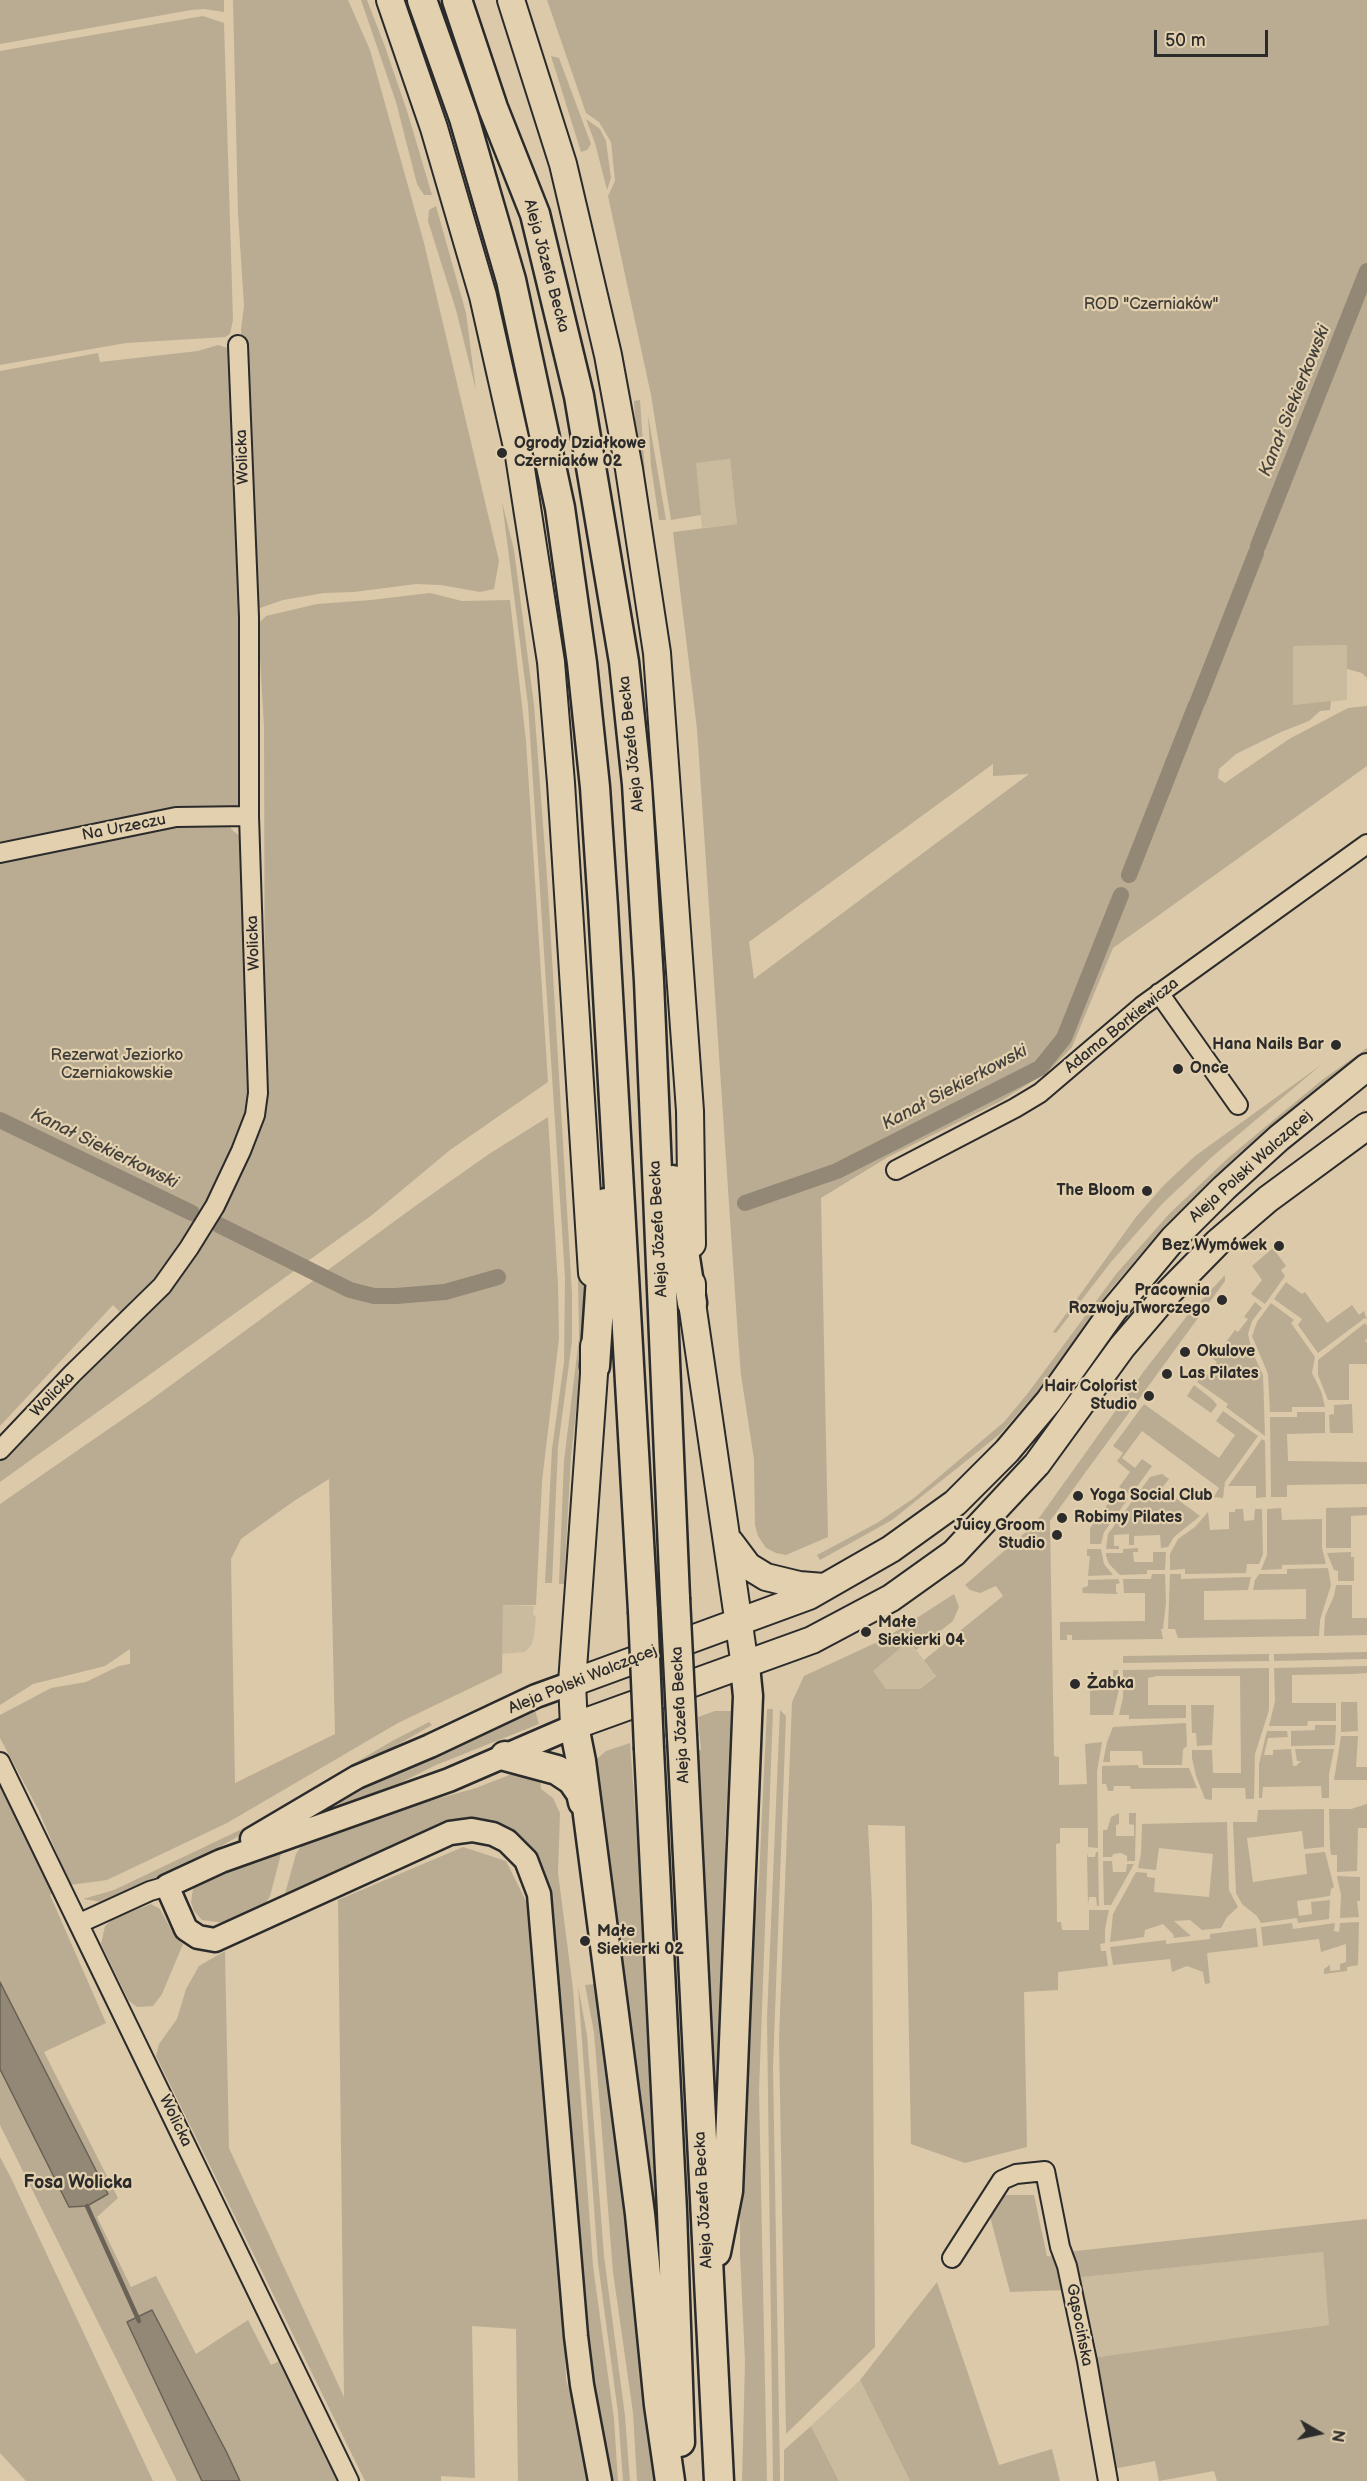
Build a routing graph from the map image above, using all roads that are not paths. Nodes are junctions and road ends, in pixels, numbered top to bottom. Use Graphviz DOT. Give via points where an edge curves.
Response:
graph roads {
  1 [pos="390,0"];
  2 [pos="422,0"];
  3 [pos="456,0"];
  4 [pos="476,0"];
  5 [pos="511,0"];
  6 [pos="535,214"];
  7 [pos="238,345"];
  8 [pos="249,816"];
  9 [pos="1367,844"];
  10 [pos="0,853"];
  11 [pos="1159,993"];
  12 [pos="652,1057"];
  13 [pos="1367,1067"];
  14 [pos="613,1090"];
  15 [pos="1238,1105"];
  16 [pos="1367,1126"];
  17 [pos="896,1170"];
  18 [pos="692,1303"];
  19 [pos="595,1366"];
  20 [pos="0,1450"];
  21 [pos="728,1539"];
  22 [pos="824,1587"];
  23 [pos="739,1621"];
  24 [pos="745,1666"];
  25 [pos="572,1683"];
  26 [pos="574,1726"];
  27 [pos="505,1756"];
  28 [pos="0,1762"];
  29 [pos="588,1820"];
  30 [pos="221,1861"];
  31 [pos="167,1886"];
  32 [pos="80,1923"];
  33 [pos="952,2258"];
  34 [pos="708,2293"];
  35 [pos="349,2481"];
  36 [pos="600,2481"];
  37 [pos="670,2481"];
  38 [pos="681,2481"];
  39 [pos="719,2481"];
  40 [pos="1108,2481"];
  1 -- 19 [label="main road" via="434,128 483,296 519,456 551,662"];
  2 -- 14 [label="main road, Aleja Józefa Becka" via="464,118 511,280 560,508 595,788"];
  3 -- 6 [label="main road, Aleja Józefa Becka"];
  4 -- 6 [label="main road" via="511,100"];
  5 -- 18 [label="main road, Aleja Józefa Becka" via="562,164 608,355 657,653 690,1111"];
  6 -- 12 [label="main road, Aleja Józefa Becka" via="579,396 624,662 637,784"];
  7 -- 8 [label="street, Wolicka" via="249,617"];
  8 -- 10 [label="street, Na Urzeczu" via="176,817"];
  8 -- 20 [label="street, Wolicka" via="258,1093 255,1116 242,1151 215,1206 162,1286"];
  9 -- 11 [label="street, Adama Borkiewicza"];
  11 -- 15 [label="street"];
  11 -- 17 [label="street, Adama Borkiewicza" via="1040,1093"];
  12 -- 18 [label="main road"];
  12 -- 34 [label="main road, Aleja Józefa Becka, bridge"];
  13 -- 22 [label="main road, Aleja Polski Walczącej" via="1279,1138 1173,1239 1113,1311 1049,1401 955,1503 891,1549"];
  14 -- 19 [label="main road"];
  14 -- 38 [label="main road, Aleja Józefa Becka, bridge" via="643,1611"];
  16 -- 24 [label="main road, Aleja Polski Walczącej" via="1268,1199 1169,1292 1122,1347 1037,1464 954,1553 891,1598 813,1640"];
  18 -- 21 [label="main road, Aleja Józefa Becka"];
  19 -- 25 [label="main road"];
  21 -- 22 [label="main road" via="748,1566 766,1577"];
  21 -- 23 [label="main road, Aleja Józefa Becka"];
  22 -- 23 [label="main road, Aleja Polski Walczącej"];
  23 -- 24 [label="main road, Aleja Józefa Becka"];
  23 -- 25 [label="main road, Aleja Polski Walczącej"];
  24 -- 26 [label="main road, Aleja Polski Walczącej"];
  24 -- 34 [label="main road" via="748,1696 728,2191"];
  25 -- 26 [label="main road"];
  25 -- 30 [label="street, Aleja Polski Walczącej" via="357,1777 269,1827"];
  26 -- 27 [label="street, Aleja Polski Walczącej"];
  26 -- 29 [label="main road"];
  27 -- 29 [label="main road" via="549,1767 572,1779 581,1793"];
  27 -- 30 [label="street, Aleja Polski Walczącej"];
  28 -- 32 [label="street, Wolicka"];
  29 -- 37 [label="main road" via="640,2214"];
  30 -- 31 [label="street, Aleja Polski Walczącej"];
  31 -- 32 [label="street, Aleja Polski Walczącej"];
  31 -- 36 [label="street" via="186,1929 198,1937 214,1940 450,1833 472,1830 493,1834 507,1841 526,1860 539,1894 576,2336"];
  32 -- 35 [label="street, Wolicka"];
  33 -- 40 [label="street, Gąsocińska" via="1002,2180 1045,2170"];
  34 -- 39 [label="main road, Aleja Józefa Becka"];
}
